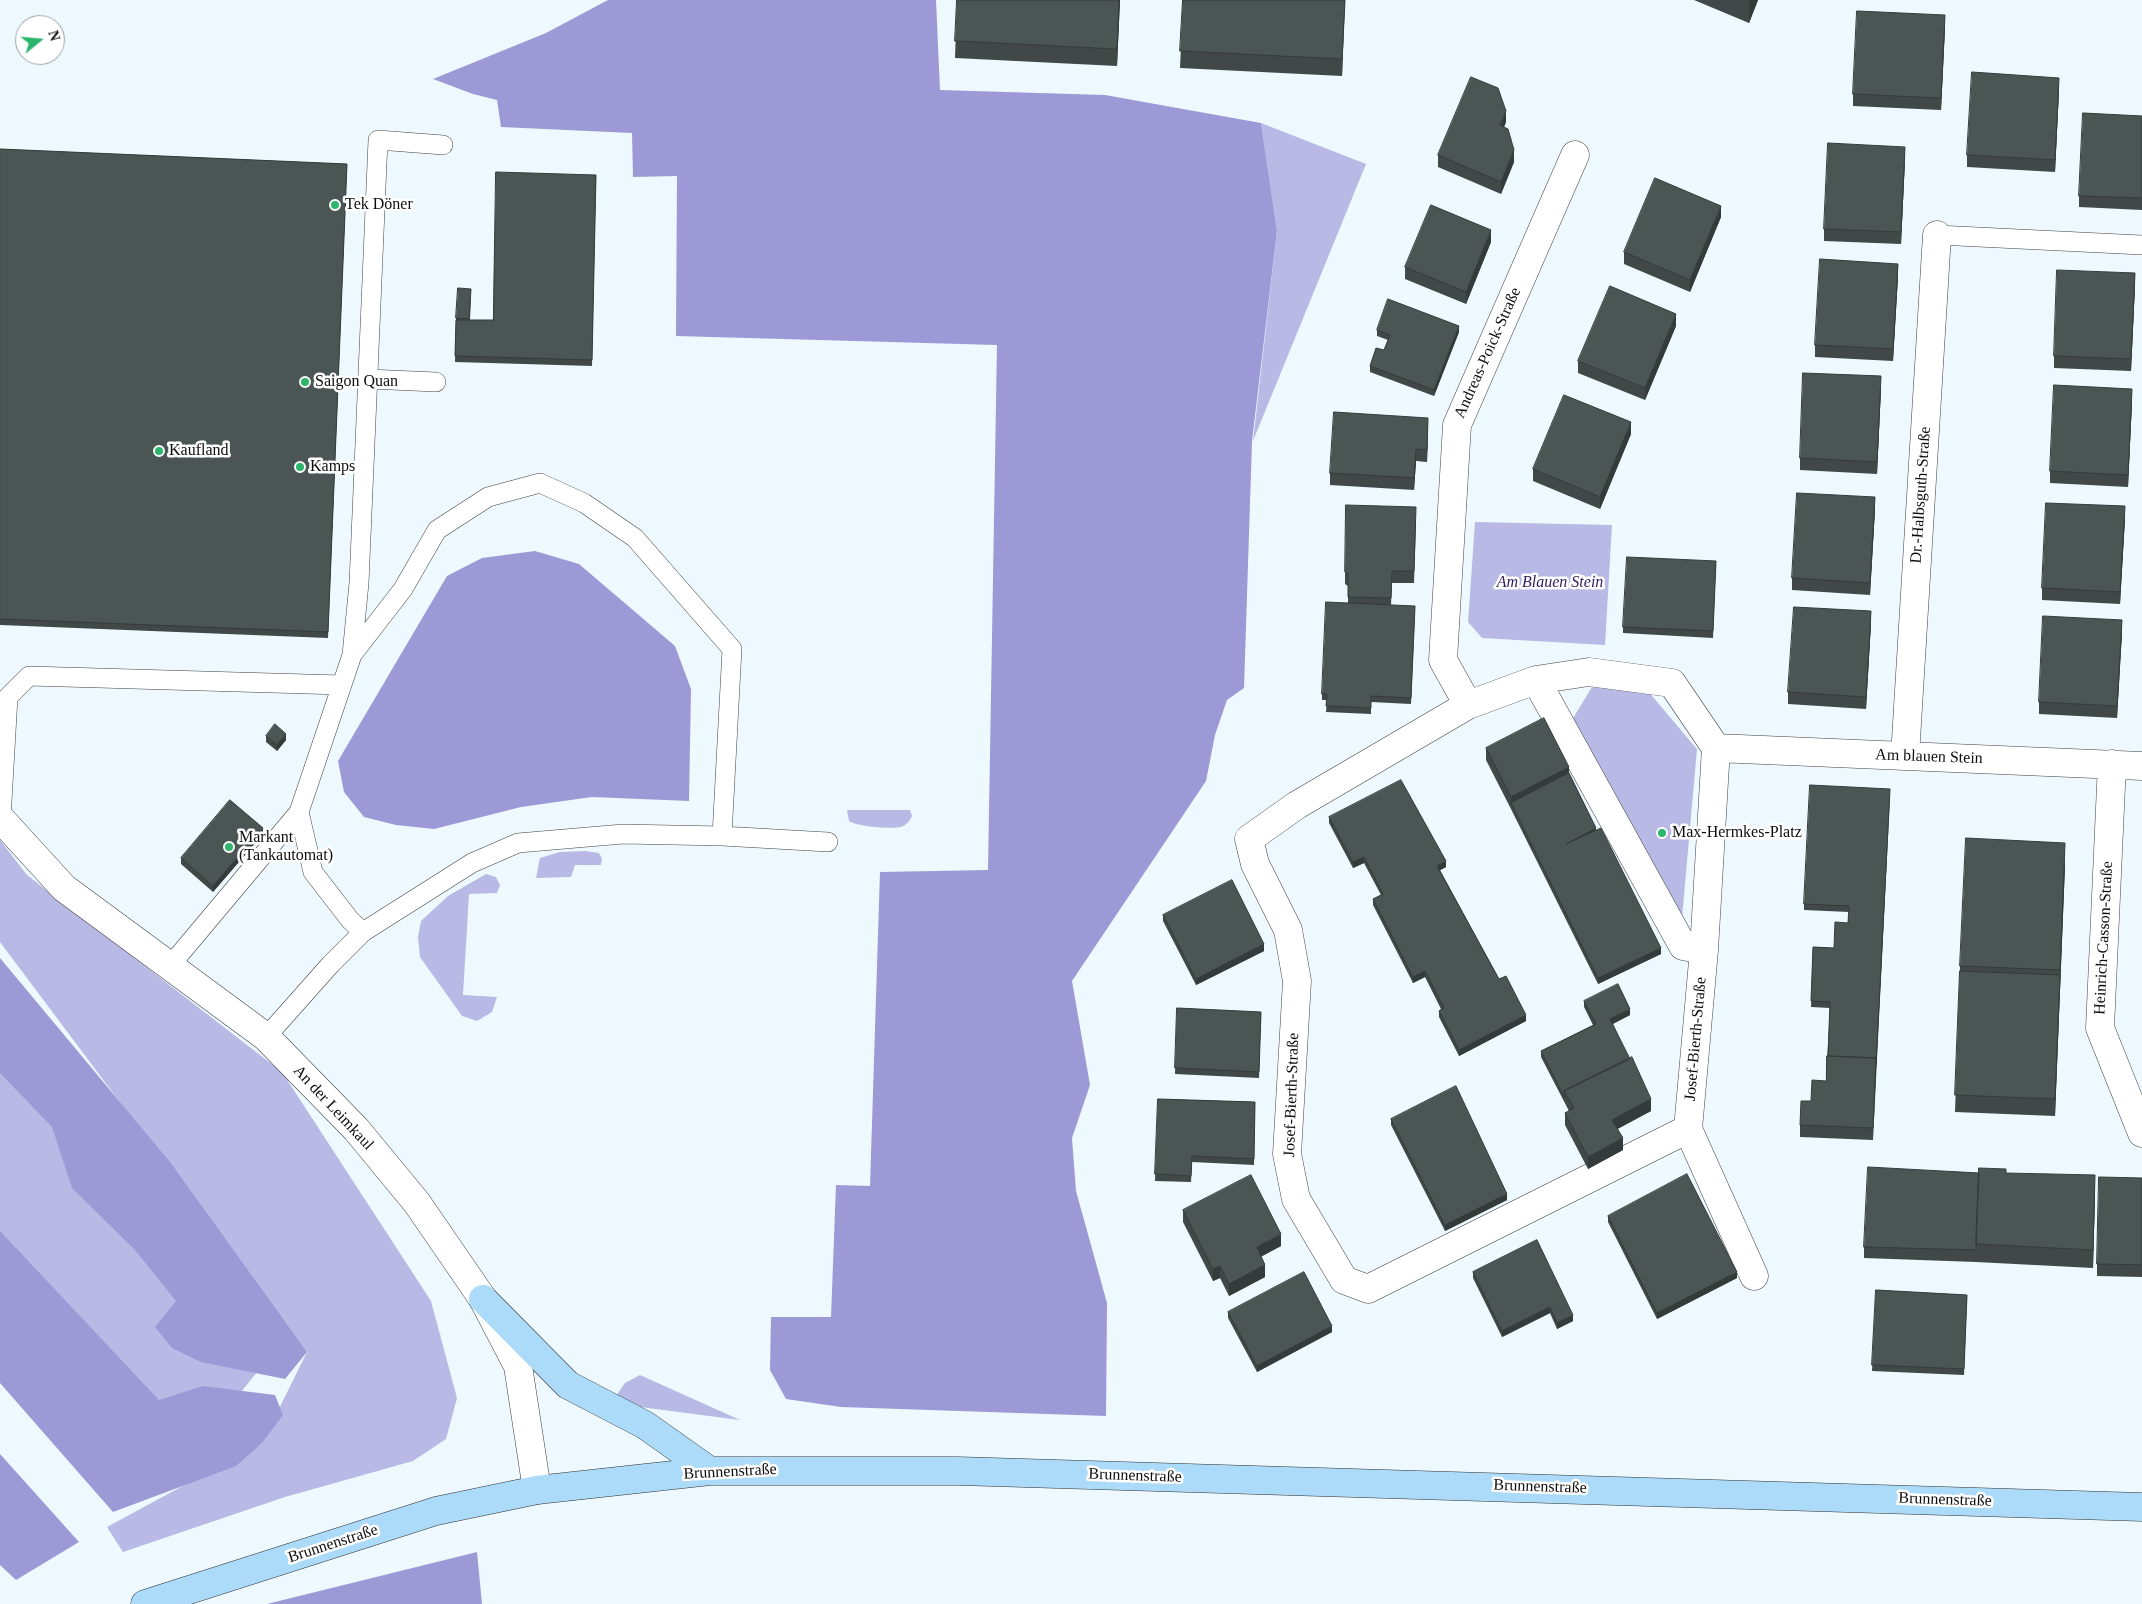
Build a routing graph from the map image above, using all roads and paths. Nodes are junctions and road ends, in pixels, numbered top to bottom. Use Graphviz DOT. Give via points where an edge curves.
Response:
graph roads {
  1 [pos="443,145"];
  2 [pos="1575,156"];
  3 [pos="1937,235"];
  4 [pos="2142,245"];
  5 [pos="368,379"];
  6 [pos="436,382"];
  7 [pos="352,655"];
  8 [pos="1536,680"];
  9 [pos="342,685"];
  10 [pos="1468,705"];
  11 [pos="1716,748"];
  12 [pos="1905,756"];
  13 [pos="2112,764"];
  14 [pos="2142,766"];
  15 [pos="298,812"];
  16 [pos="0,818"];
  17 [pos="722,836"];
  18 [pos="828,842"];
  19 [pos="363,932"];
  20 [pos="1704,950"];
  21 [pos="169,967"];
  22 [pos="266,1037"];
  23 [pos="1688,1128"];
  24 [pos="2142,1134"];
  25 [pos="1754,1276"];
  26 [pos="483,1299"];
  27 [pos="710,1471"];
  28 [pos="537,1490"];
  29 [pos="2142,1507"];
  30 [pos="145,1604"];
  1 -- 5 [label="lane" via="378,140"];
  2 -- 10 [label="street, Andreas-Poick-Straße" via="1457,424 1443,660"];
  3 -- 4 [label="lane"];
  3 -- 12 [label="street, Dr.-Halbsguth-Straße"];
  5 -- 6 [label="lane"];
  5 -- 7 [label="lane" via="359,583"];
  7 -- 9 [label="lane"];
  7 -- 17 [label="lane" via="403,589 437,530 488,497 540,483 584,503 635,538 732,649"];
  8 -- 10 [label="street"];
  8 -- 11 [label="street" via="1589,672 1672,682"];
  8 -- 20 [label="street" via="1683,946"];
  9 -- 15 [label="lane"];
  9 -- 16 [label="lane" via="29,676 8,697"];
  10 -- 23 [label="street, Josef-Bierth-Straße" via="1297,806 1249,839 1255,864 1288,930 1297,981 1287,1154 1296,1199 1344,1280 1368,1289"];
  11 -- 12 [label="street, Am blauen Stein"];
  11 -- 20 [label="street"];
  12 -- 13 [label="street, Am blauen Stein"];
  13 -- 14 [label="street, Am blauen Stein"];
  13 -- 24 [label="street, Heinrich-Casson-Straße" via="2100,1028"];
  15 -- 19 [label="lane" via="313,872"];
  15 -- 21 [label="lane"];
  16 -- 21 [label="street, An der Leimkaul" via="64,888"];
  17 -- 18 [label="lane"];
  17 -- 19 [label="lane" via="623,834 518,843 472,863"];
  19 -- 22 [label="lane"];
  20 -- 23 [label="street, Josef-Bierth-Straße"];
  21 -- 22 [label="street, An der Leimkaul"];
  22 -- 26 [label="street, An der Leimkaul" via="356,1129 417,1204"];
  23 -- 25 [label="street, Josef-Bierth-Straße"];
  26 -- 27 [label="main road" via="568,1385 645,1425"];
  26 -- 28 [label="street, An der Leimkaul" via="518,1366"];
  27 -- 28 [label="main road, Brunnenstraße"];
  27 -- 29 [label="main road, Brunnenstraße" via="958,1471"];
  28 -- 30 [label="main road, Brunnenstraße" via="436,1511"];
}
